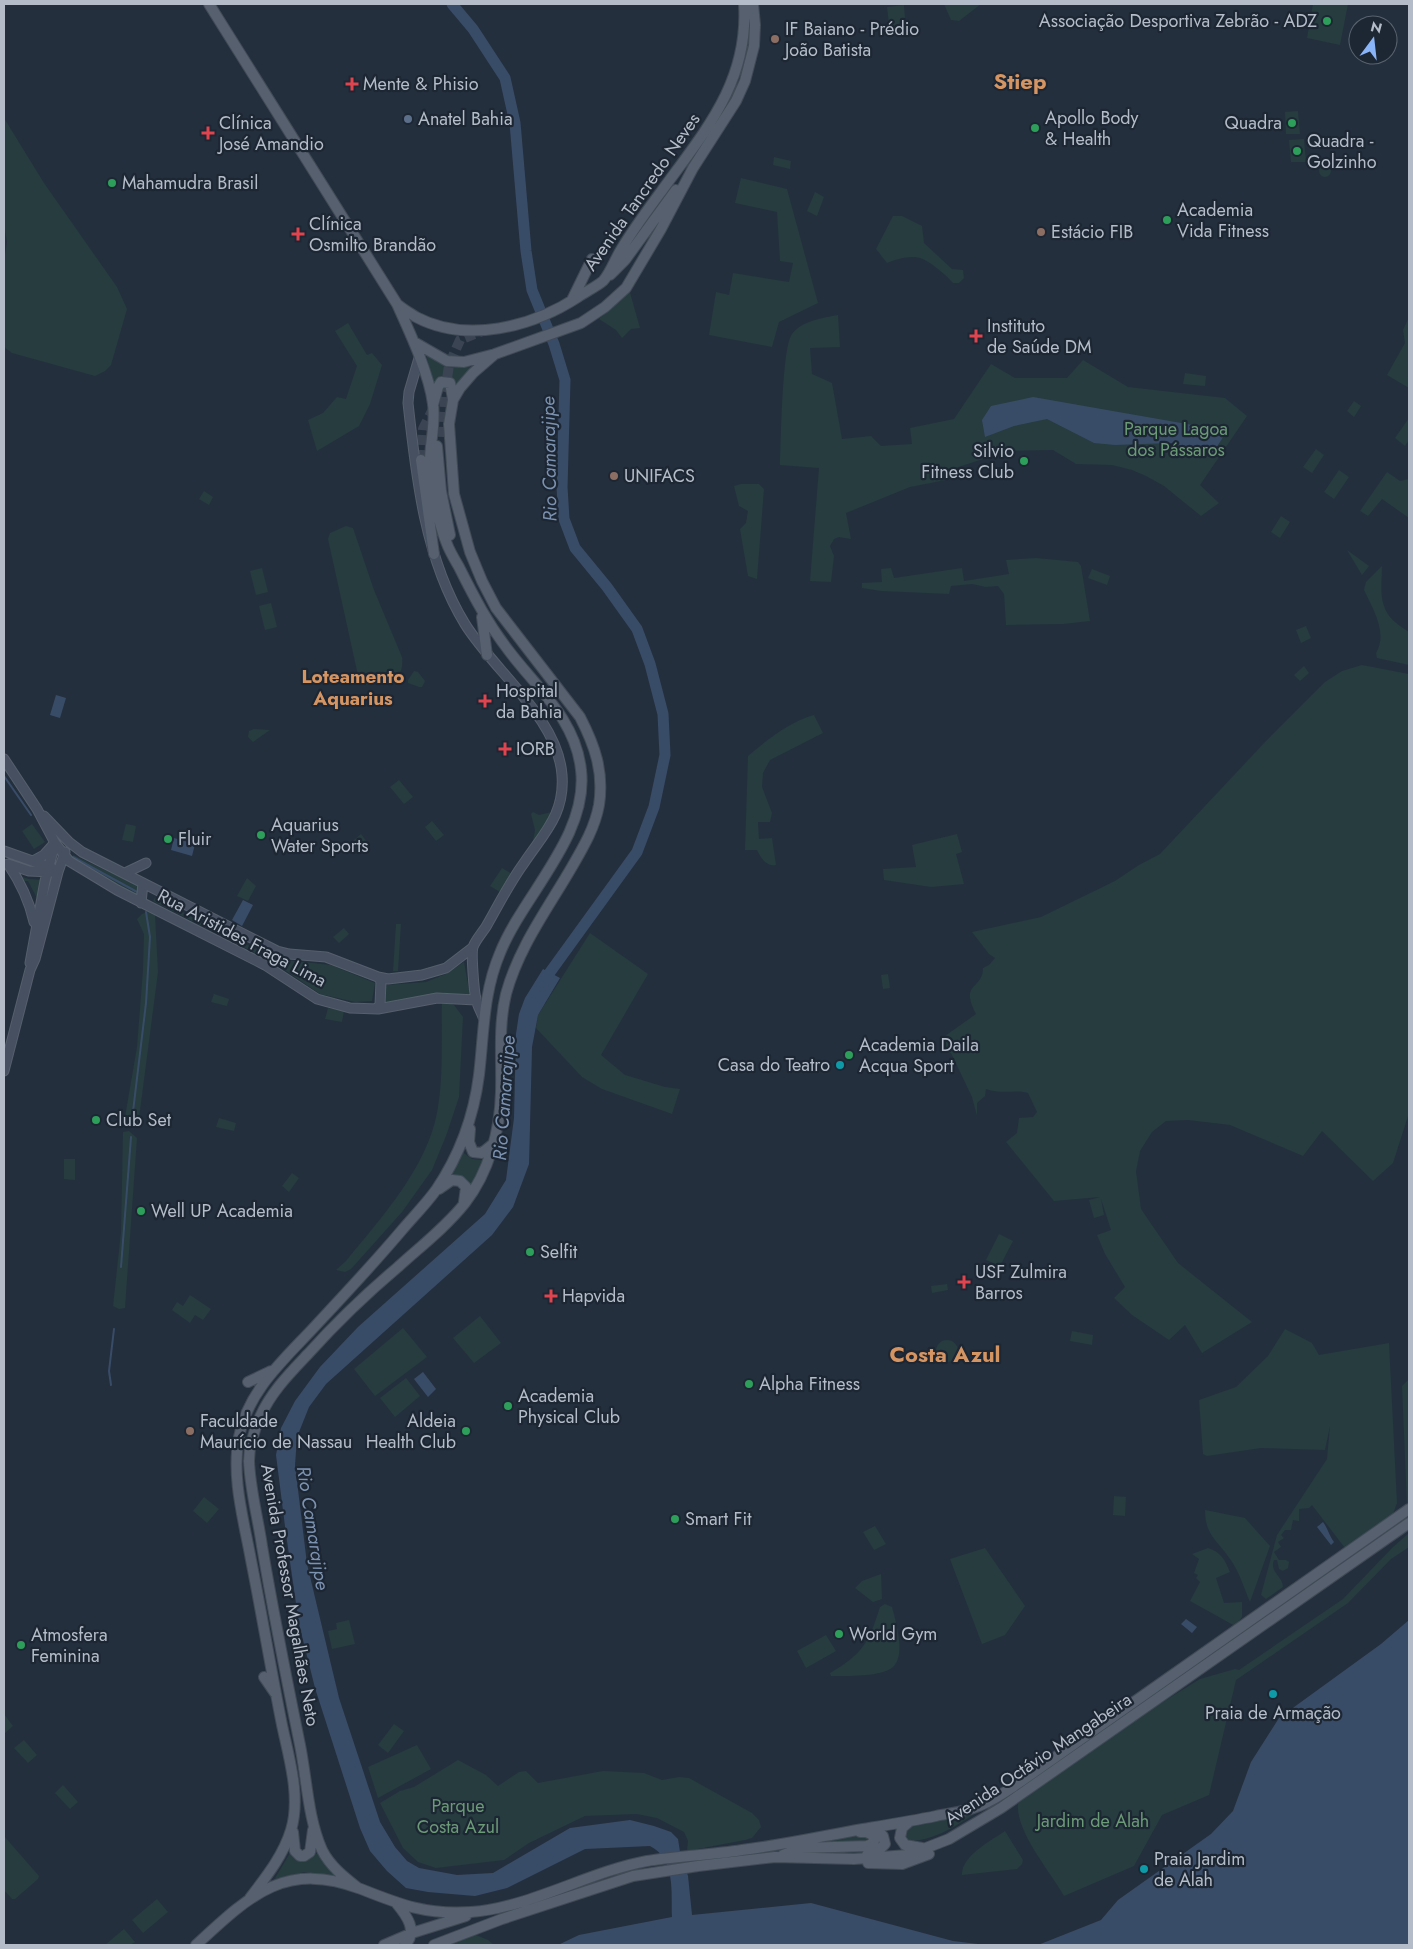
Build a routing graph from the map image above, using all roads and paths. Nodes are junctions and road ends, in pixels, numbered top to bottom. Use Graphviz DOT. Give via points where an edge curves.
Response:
graph roads {
  1 [pos="744,4"];
  2 [pos="754,4"];
  3 [pos="211,6"];
  4 [pos="694,168"];
  5 [pos="592,259"];
  6 [pos="603,280"];
  7 [pos="569,303"];
  8 [pos="397,304"];
  9 [pos="414,342"];
  10 [pos="495,354"];
  11 [pos="419,358"];
  12 [pos="453,400"];
  13 [pos="433,405"];
  14 [pos="421,460"];
  15 [pos="454,494"];
  16 [pos="434,554"];
  17 [pos="457,563"];
  18 [pos="482,613"];
  19 [pos="487,655"];
  20 [pos="4,759"];
  21 [pos="37,809"];
  22 [pos="69,842"];
  23 [pos="55,843"];
  24 [pos="4,851"];
  25 [pos="64,857"];
  26 [pos="33,861"];
  27 [pos="6,862"];
  28 [pos="146,863"];
  29 [pos="48,869"];
  30 [pos="58,872"];
  31 [pos="125,873"];
  32 [pos="143,883"];
  33 [pos="153,888"];
  34 [pos="141,903"];
  35 [pos="35,928"];
  36 [pos="472,948"];
  37 [pos="30,970"];
  38 [pos="378,977"];
  39 [pos="388,979"];
  40 [pos="476,1000"];
  41 [pos="389,1008"];
  42 [pos="376,1009"];
  43 [pos="484,1017"];
  44 [pos="4,1071"];
  45 [pos="474,1104"];
  46 [pos="464,1135"];
  47 [pos="494,1144"];
  48 [pos="444,1162"];
  49 [pos="432,1195"];
  50 [pos="463,1205"];
  51 [pos="379,1246"];
  52 [pos="358,1281"];
  53 [pos="274,1369"];
  54 [pos="248,1382"];
  55 [pos="1409,1509"];
  56 [pos="1409,1523"];
  57 [pos="264,1677"];
  58 [pos="277,1696"];
  59 [pos="910,1821"];
  60 [pos="314,1822"];
  61 [pos="292,1826"];
  62 [pos="875,1827"];
  63 [pos="948,1840"];
  64 [pos="784,1843"];
  65 [pos="932,1846"];
  66 [pos="774,1857"];
  67 [pos="851,1859"];
  68 [pos="696,1861"];
  69 [pos="358,1888"];
  70 [pos="250,1898"];
  71 [pos="398,1904"];
  72 [pos="480,1911"];
  73 [pos="412,1933"];
  74 [pos="196,1945"];
  75 [pos="384,1945"];
  76 [pos="405,1945"];
  77 [pos="434,1945"];
  1 -- 6 [label="main road, Avenida Tancredo Neves" via="746,20 741,58 729,92"];
  2 -- 4 [label="main road, Avenida Tancredo Neves" via="754,46 745,81 729,114"];
  3 -- 8 [label="main road, Avenida Tancredo Neves"];
  4 -- 6 [label="main road" via="625,260"];
  4 -- 10 [label="main road, Avenida Tancredo Neves" via="626,288 576,326"];
  5 -- 7 [label="main road"];
  6 -- 7 [label="main road, Avenida Tancredo Neves"];
  7 -- 8 [label="main road, Avenida Tancredo Neves" via="537,318 482,331 449,328 416,317"];
  8 -- 9 [label="main road, Avenida Professor Magalhães Neto"];
  9 -- 10 [label="main road, Avenida Tancredo Neves" via="447,361 464,362"];
  9 -- 11 [label="main road, Avenida Professor Magalhães Neto"];
  10 -- 12 [label="main road, Avenida Professor Magalhães Neto" via="473,372"];
  11 -- 13 [label="main road, Avenida Professor Magalhães Neto"];
  11 -- 16 [label="main road" via="408,403 424,523"];
  12 -- 13 [label="main road" via="450,383 441,382"];
  12 -- 15 [label="main road, Avenida Professor Magalhães Neto" via="449,424"];
  13 -- 17 [label="main road, Avenida Professor Magalhães Neto" via="430,467 439,522"];
  14 -- 16 [label="main road"];
  15 -- 17 [label="main road" via="440,437 441,491"];
  15 -- 47 [label="main road, Avenida Professor Magalhães Neto" via="465,535 496,608 580,717 594,747 600,776 593,826 523,950 506,994 500,1037 500,1110"];
  16 -- 19 [label="main road" via="465,624"];
  17 -- 18 [label="main road, Avenida Professor Magalhães Neto"];
  18 -- 19 [label="main road"];
  18 -- 43 [label="main road, Avenida Professor Magalhães Neto" via="509,652 558,711 576,744 582,784 570,830 501,950 488,987"];
  19 -- 36 [label="main road" via="540,718 556,747 562,774 561,795 551,825 523,863"];
  20 -- 21 [label="main road"];
  21 -- 22 [label="main road, Rua Aristides Fraga Lima"];
  21 -- 23 [label="main road"];
  22 -- 25 [label="main road"];
  22 -- 31 [label="main road, Rua Aristides Fraga Lima"];
  23 -- 25 [label="main road"];
  23 -- 26 [label="main road" via="47,853"];
  23 -- 29 [label="main road"];
  24 -- 26 [label="main road"];
  25 -- 30 [label="main road"];
  25 -- 34 [label="main road, Rua Aristides Fraga Lima"];
  26 -- 29 [label="main road"];
  27 -- 29 [label="main road" via="29,871"];
  27 -- 35 [label="main road" via="29,900"];
  28 -- 31 [label="main road"];
  29 -- 30 [label="main road"];
  29 -- 35 [label="main road"];
  30 -- 37 [label="main road"];
  31 -- 32 [label="main road, Rua Aristides Fraga Lima"];
  32 -- 33 [label="main road, Rua Aristides Fraga Lima"];
  32 -- 34 [label="main road"];
  33 -- 34 [label="main road"];
  33 -- 38 [label="main road, Rua Aristides Fraga Lima" via="276,951 326,957"];
  34 -- 42 [label="main road, Rua Aristides Fraga Lima" via="264,965 317,999 350,1008"];
  35 -- 37 [label="main road"];
  36 -- 39 [label="main road, Rua Aristides Fraga Lima" via="446,968"];
  36 -- 40 [label="main road, Avenida Professor Magalhães Neto"];
  37 -- 44 [label="main road"];
  38 -- 39 [label="main road, Rua Aristides Fraga Lima"];
  38 -- 42 [label="main road" via="381,981 380,1005"];
  39 -- 41 [label="main road" via="384,1004"];
  40 -- 41 [label="main road, Rua Aristides Fraga Lima" via="437,998"];
  40 -- 43 [label="main road, Avenida Professor Magalhães Neto"];
  41 -- 42 [label="main road, Rua Aristides Fraga Lima"];
  43 -- 45 [label="main road, Avenida Professor Magalhães Neto"];
  45 -- 46 [label="main road, Avenida Professor Magalhães Neto"];
  45 -- 47 [label="main road" via="470,1148 477,1153"];
  46 -- 48 [label="main road"];
  46 -- 49 [label="main road, Avenida Professor Magalhães Neto"];
  47 -- 50 [label="main road, Avenida Professor Magalhães Neto"];
  49 -- 50 [label="main road" via="457,1179 466,1188"];
  49 -- 52 [label="main road, Avenida Professor Magalhães Neto"];
  50 -- 60 [label="main road, Avenida Professor Magalhães Neto" via="340,1319 295,1367 268,1401 252,1439 249,1463 253,1489"];
  51 -- 52 [label="main road"];
  52 -- 53 [label="main road, Avenida Professor Magalhães Neto"];
  53 -- 54 [label="main road"];
  53 -- 58 [label="main road, Avenida Professor Magalhães Neto" via="247,1410 236,1456 241,1505"];
  55 -- 59 [label="main road, Avenida Octávio Mangabeira" via="1000,1796 970,1809"];
  56 -- 63 [label="main road, Avenida Octávio Mangabeira" via="1001,1808"];
  57 -- 58 [label="main road"];
  58 -- 61 [label="main road, Avenida Professor Magalhães Neto" via="294,1788"];
  59 -- 62 [label="main road, Avenida Octávio Mangabeira"];
  59 -- 65 [label="main road" via="901,1830 902,1842 917,1848"];
  60 -- 61 [label="main road" via="312,1847 304,1856 295,1851"];
  60 -- 69 [label="main road, Avenida Professor Magalhães Neto" via="321,1848 329,1861"];
  61 -- 70 [label="main road, Avenida Professor Magalhães Neto" via="279,1858"];
  62 -- 64 [label="main road, Avenida Octávio Mangabeira"];
  62 -- 67 [label="main road" via="883,1836 883,1846 872,1854"];
  63 -- 65 [label="main road, Avenida Octávio Mangabeira"];
  63 -- 67 [label="main road" via="930,1854 902,1864"];
  64 -- 66 [label="main road" via="866,1832 874,1837 872,1844 867,1846 802,1848"];
  64 -- 68 [label="main road, Avenida Octávio Mangabeira"];
  65 -- 67 [label="main road, Avenida Octávio Mangabeira" via="908,1855"];
  66 -- 67 [label="main road, Avenida Octávio Mangabeira"];
  66 -- 68 [label="main road, Avenida Octávio Mangabeira"];
  68 -- 72 [label="main road, Avenida Octávio Mangabeira" via="647,1861"];
  68 -- 77 [label="main road, Avenida Octávio Mangabeira" via="625,1879"];
  69 -- 70 [label="main road" via="300,1878 282,1882"];
  69 -- 71 [label="main road, Avenida Octávio Mangabeira"];
  70 -- 74 [label="main road"];
  71 -- 72 [label="main road, Avenida Octávio Mangabeira" via="430,1912"];
  71 -- 73 [label="main road"];
  72 -- 73 [label="main road, Avenida Octávio Mangabeira"];
  73 -- 75 [label="main road, Avenida Octávio Mangabeira"];
  73 -- 76 [label="main road"];
}
